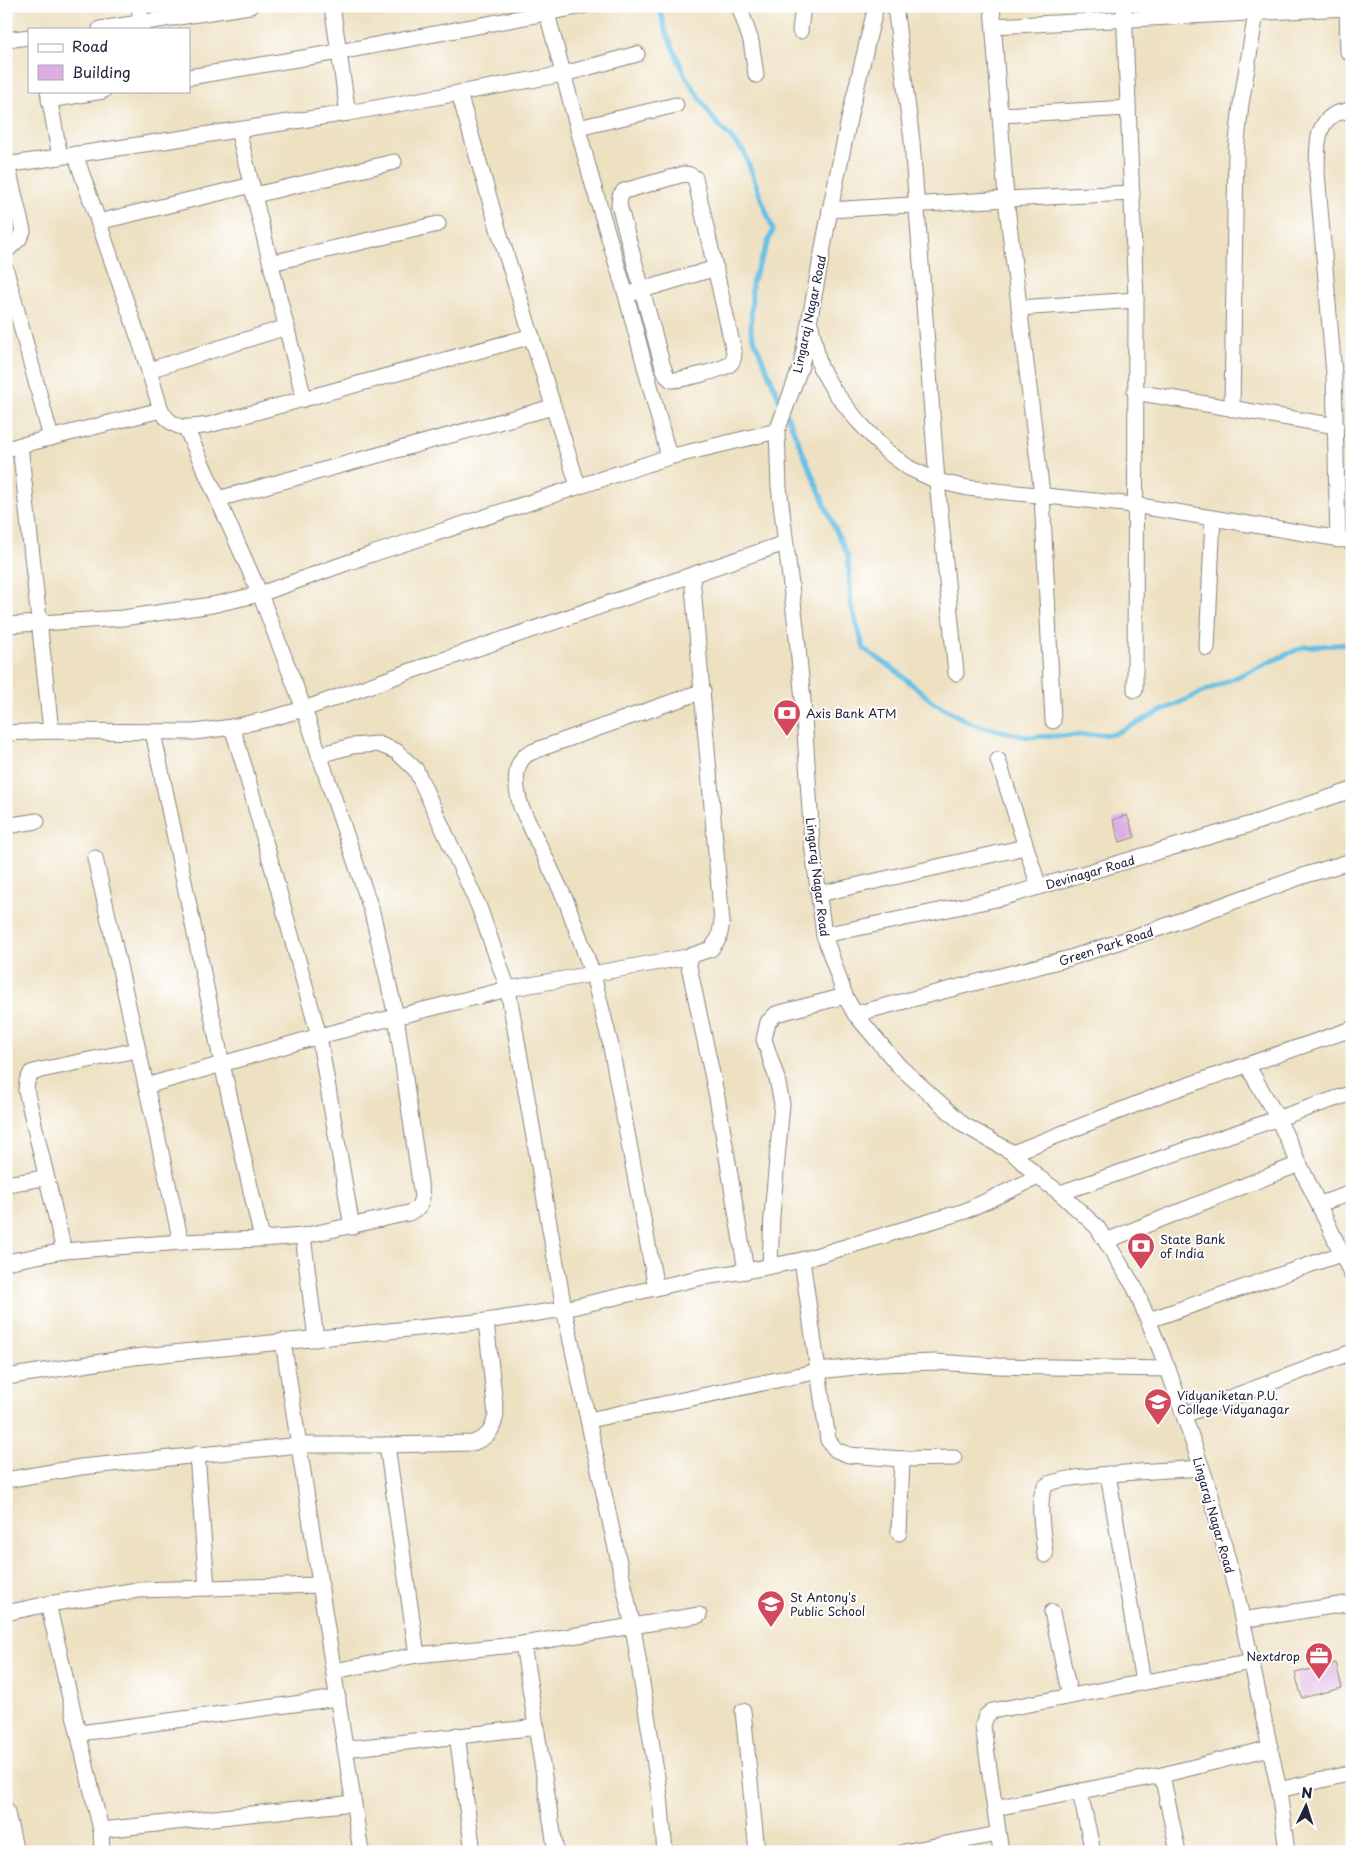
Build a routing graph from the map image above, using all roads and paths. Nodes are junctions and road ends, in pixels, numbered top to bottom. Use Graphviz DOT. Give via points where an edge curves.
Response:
graph roads {
  1 [pos="139,6"];
  2 [pos="250,6"];
  3 [pos="332,6"];
  4 [pos="583,6"];
  5 [pos="739,6"];
  6 [pos="803,6"];
  7 [pos="876,6"];
  8 [pos="894,6"];
  9 [pos="992,6"];
  10 [pos="1347,7"];
  11 [pos="546,9"];
  12 [pos="1124,13"];
  13 [pos="1256,13"];
  14 [pos="142,26"];
  15 [pos="994,26"];
  16 [pos="114,28"];
  17 [pos="800,31"];
  18 [pos="28,37"];
  19 [pos="6,40"];
  20 [pos="339,52"];
  21 [pos="1348,52"];
  22 [pos="637,54"];
  23 [pos="564,74"];
  24 [pos="756,75"];
  25 [pos="190,77"];
  26 [pos="92,92"];
  27 [pos="459,93"];
  28 [pos="48,96"];
  29 [pos="676,105"];
  30 [pos="1128,108"];
  31 [pos="1352,110"];
  32 [pos="348,113"];
  33 [pos="1000,115"];
  34 [pos="578,128"];
  35 [pos="238,130"];
  36 [pos="67,156"];
  37 [pos="394,162"];
  38 [pos="7,163"];
  39 [pos="253,190"];
  40 [pos="1132,193"];
  41 [pos="1006,199"];
  42 [pos="918,205"];
  43 [pos="830,210"];
  44 [pos="98,222"];
  45 [pos="438,224"];
  46 [pos="6,251"];
  47 [pos="271,262"];
  48 [pos="716,268"];
  49 [pos="6,270"];
  50 [pos="642,290"];
  51 [pos="626,295"];
  52 [pos="1136,300"];
  53 [pos="1019,308"];
  54 [pos="809,320"];
  55 [pos="287,326"];
  56 [pos="532,336"];
  57 [pos="149,370"];
  58 [pos="1135,392"];
  59 [pos="304,399"];
  60 [pos="553,407"];
  61 [pos="1232,409"];
  62 [pos="161,410"];
  63 [pos="779,424"];
  64 [pos="1336,426"];
  65 [pos="186,428"];
  66 [pos="52,438"];
  67 [pos="13,447"];
  68 [pos="669,457"];
  69 [pos="937,481"];
  70 [pos="578,486"];
  71 [pos="1042,494"];
  72 [pos="218,500"];
  73 [pos="1134,505"];
  74 [pos="1213,518"];
  75 [pos="1345,540"];
  76 [pos="786,543"];
  77 [pos="692,576"];
  78 [pos="260,594"];
  79 [pos="39,623"];
  80 [pos="6,625"];
  81 [pos="1207,648"];
  82 [pos="956,673"];
  83 [pos="1135,690"];
  84 [pos="703,691"];
  85 [pos="304,709"];
  86 [pos="1053,721"];
  87 [pos="232,727"];
  88 [pos="51,731"];
  89 [pos="153,732"];
  90 [pos="6,733"];
  91 [pos="319,755"];
  92 [pos="998,760"];
  93 [pos="1352,790"];
  94 [pos="37,821"];
  95 [pos="6,826"];
  96 [pos="1025,848"];
  97 [pos="96,858"];
  98 [pos="1352,861"];
  99 [pos="1039,887"];
  100 [pos="819,894"];
  101 [pos="824,935"];
  102 [pos="687,957"];
  103 [pos="593,975"];
  104 [pos="508,989"];
  105 [pos="845,996"];
  106 [pos="856,1014"];
  107 [pos="396,1016"];
  108 [pos="1352,1029"];
  109 [pos="319,1036"];
  110 [pos="137,1050"];
  111 [pos="222,1064"];
  112 [pos="1247,1065"];
  113 [pos="146,1086"];
  114 [pos="1352,1093"];
  115 [pos="1278,1118"];
  116 [pos="1013,1153"];
  117 [pos="1299,1164"];
  118 [pos="1038,1177"];
  119 [pos="45,1178"];
  120 [pos="6,1184"];
  121 [pos="1060,1193"];
  122 [pos="1352,1193"];
  123 [pos="1319,1204"];
  124 [pos="352,1226"];
  125 [pos="303,1236"];
  126 [pos="262,1239"];
  127 [pos="1106,1241"];
  128 [pos="181,1242"];
  129 [pos="64,1251"];
  130 [pos="1341,1254"];
  131 [pos="802,1260"];
  132 [pos="6,1262"];
  133 [pos="770,1266"];
  134 [pos="746,1271"];
  135 [pos="1352,1275"];
  136 [pos="656,1288"];
  137 [pos="564,1309"];
  138 [pos="1149,1320"];
  139 [pos="486,1321"];
  140 [pos="316,1339"];
  141 [pos="283,1341"];
  142 [pos="1352,1352"];
  143 [pos="1168,1369"];
  144 [pos="818,1371"];
  145 [pos="6,1377"];
  146 [pos="1184,1415"];
  147 [pos="589,1420"];
  148 [pos="300,1445"];
  149 [pos="387,1445"];
  150 [pos="197,1454"];
  151 [pos="954,1458"];
  152 [pos="902,1459"];
  153 [pos="1202,1468"];
  154 [pos="1108,1474"];
  155 [pos="6,1480"];
  156 [pos="898,1533"];
  157 [pos="1045,1555"];
  158 [pos="321,1585"];
  159 [pos="207,1588"];
  160 [pos="1352,1603"];
  161 [pos="48,1604"];
  162 [pos="1052,1612"];
  163 [pos="6,1613"];
  164 [pos="699,1615"];
  165 [pos="1242,1620"];
  166 [pos="633,1627"];
  167 [pos="523,1644"];
  168 [pos="417,1655"];
  169 [pos="1252,1662"];
  170 [pos="334,1671"];
  171 [pos="1143,1682"];
  172 [pos="1070,1696"];
  173 [pos="338,1698"];
  174 [pos="743,1711"];
  175 [pos="537,1727"];
  176 [pos="80,1733"];
  177 [pos="457,1735"];
  178 [pos="1270,1748"];
  179 [pos="345,1749"];
  180 [pos="1352,1774"];
  181 [pos="1162,1776"];
  182 [pos="1279,1790"];
  183 [pos="1080,1792"];
  184 [pos="354,1803"];
  185 [pos="995,1808"];
  186 [pos="6,1809"];
  187 [pos="101,1830"];
  188 [pos="998,1834"];
  189 [pos="16,1852"];
  190 [pos="102,1852"];
  191 [pos="361,1852"];
  192 [pos="473,1852"];
  193 [pos="556,1852"];
  194 [pos="665,1852"];
  195 [pos="757,1852"];
  196 [pos="904,1852"];
  197 [pos="1001,1852"];
  198 [pos="1093,1852"];
  199 [pos="1178,1852"];
  200 [pos="1287,1852"];
  1 -- 14 [label="street"];
  2 -- 14 [label="street"];
  3 -- 20 [label="street"];
  4 -- 11 [label="street"];
  5 -- 24 [label="street" via="751,41"];
  6 -- 17 [label="street"];
  7 -- 43 [label="street, Lingaraj Nagar Road"];
  8 -- 42 [label="street"];
  9 -- 15 [label="street"];
  10 -- 13 [label="street"];
  10 -- 21 [label="street"];
  11 -- 20 [label="street"];
  11 -- 23 [label="street"];
  12 -- 13 [label="street"];
  12 -- 15 [label="street"];
  12 -- 30 [label="street"];
  13 -- 61 [label="street" via="1236,151"];
  14 -- 16 [label="street"];
  15 -- 33 [label="street"];
  18 -- 19 [label="street"];
  20 -- 25 [label="street"];
  20 -- 32 [label="street"];
  22 -- 23 [label="street"];
  23 -- 27 [label="street"];
  23 -- 34 [label="street"];
  26 -- 28 [label="street"];
  27 -- 32 [label="street"];
  27 -- 56 [label="street"];
  28 -- 36 [label="street"];
  29 -- 34 [label="street"];
  30 -- 33 [label="street"];
  30 -- 40 [label="street"];
  31 -- 64 [label="street" via="1334,114 1324,122 1318,146 1317,173"];
  32 -- 35 [label="street"];
  33 -- 41 [label="street"];
  34 -- 51 [label="street"];
  35 -- 36 [label="street"];
  35 -- 39 [label="street"];
  36 -- 38 [label="street"];
  36 -- 44 [label="street"];
  37 -- 39 [label="street"];
  38 -- 46 [label="street" via="23,231"];
  39 -- 44 [label="street"];
  39 -- 47 [label="street"];
  40 -- 41 [label="street"];
  40 -- 52 [label="street"];
  41 -- 42 [label="street"];
  41 -- 53 [label="street"];
  42 -- 43 [label="street"];
  42 -- 69 [label="street"];
  43 -- 54 [label="street, Lingaraj Nagar Road"];
  44 -- 57 [label="street"];
  45 -- 47 [label="street"];
  47 -- 55 [label="street"];
  48 -- 50 [label="street"];
  48 -- 50 [label="street" via="734,358 731,363 689,378 671,380 666,376"];
  48 -- 50 [label="street" via="695,178 684,174 635,187 624,191 619,204"];
  49 -- 66 [label="street"];
  50 -- 51 [label="street"];
  51 -- 68 [label="street"];
  52 -- 53 [label="street"];
  52 -- 58 [label="street"];
  53 -- 71 [label="street"];
  54 -- 63 [label="street, Lingaraj Nagar Road" via="801,366"];
  54 -- 69 [label="street" via="820,367 857,420 893,456 909,468"];
  55 -- 57 [label="street"];
  55 -- 59 [label="street"];
  56 -- 59 [label="street"];
  56 -- 60 [label="street"];
  57 -- 62 [label="street"];
  58 -- 61 [label="street"];
  58 -- 73 [label="street"];
  59 -- 65 [label="street" via="209,425"];
  60 -- 70 [label="street"];
  60 -- 72 [label="street"];
  61 -- 64 [label="street"];
  62 -- 65 [label="street" via="172,425"];
  62 -- 66 [label="street"];
  63 -- 68 [label="street"];
  63 -- 76 [label="street, Lingaraj Nagar Road" via="777,466"];
  64 -- 75 [label="street"];
  65 -- 72 [label="street"];
  66 -- 67 [label="street"];
  67 -- 79 [label="street"];
  68 -- 70 [label="street"];
  69 -- 71 [label="street" via="968,488"];
  69 -- 82 [label="street"];
  70 -- 78 [label="street"];
  71 -- 73 [label="street"];
  71 -- 86 [label="street"];
  72 -- 78 [label="street"];
  73 -- 74 [label="street"];
  73 -- 83 [label="street"];
  74 -- 75 [label="street"];
  74 -- 81 [label="street"];
  76 -- 77 [label="street"];
  76 -- 100 [label="street, Lingaraj Nagar Road" via="799,654 812,843"];
  77 -- 84 [label="street"];
  77 -- 85 [label="street"];
  78 -- 79 [label="street" via="212,605 123,618"];
  78 -- 85 [label="street"];
  79 -- 80 [label="street"];
  79 -- 88 [label="street"];
  84 -- 102 [label="street" via="722,922 711,949"];
  84 -- 103 [label="street" via="542,748 524,757 516,772 516,792 521,807 567,903"];
  85 -- 87 [label="street"];
  85 -- 91 [label="street"];
  87 -- 89 [label="street" via="194,732"];
  87 -- 109 [label="street"];
  88 -- 89 [label="street"];
  88 -- 90 [label="street"];
  89 -- 111 [label="street"];
  91 -- 104 [label="street" via="352,746 378,744 396,751 416,770 479,907"];
  91 -- 107 [label="street" via="372,912"];
  92 -- 96 [label="street"];
  93 -- 99 [label="street, Devinagar Road" via="1251,824"];
  94 -- 95 [label="street"];
  96 -- 99 [label="street"];
  96 -- 100 [label="street"];
  97 -- 110 [label="street"];
  98 -- 106 [label="street, Green Park Road" via="1070,958"];
  99 -- 101 [label="street, Devinagar Road"];
  100 -- 101 [label="street, Lingaraj Nagar Road"];
  101 -- 105 [label="street, Lingaraj Nagar Road"];
  102 -- 103 [label="street"];
  102 -- 134 [label="street" via="717,1097"];
  103 -- 104 [label="street"];
  103 -- 136 [label="street" via="610,1042"];
  104 -- 107 [label="street"];
  104 -- 137 [label="street"];
  105 -- 106 [label="street, Lingaraj Nagar Road"];
  105 -- 133 [label="street" via="776,1014 768,1022 764,1040 782,1104"];
  106 -- 116 [label="street, Lingaraj Nagar Road" via="899,1066 964,1125"];
  107 -- 109 [label="street"];
  107 -- 124 [label="street" via="422,1197 419,1207 409,1214"];
  108 -- 112 [label="street"];
  109 -- 111 [label="street"];
  109 -- 124 [label="street"];
  110 -- 113 [label="street"];
  110 -- 119 [label="street" via="31,1074 26,1090"];
  111 -- 113 [label="street"];
  111 -- 126 [label="street"];
  112 -- 115 [label="street"];
  112 -- 116 [label="street" via="1162,1094"];
  113 -- 128 [label="street"];
  114 -- 115 [label="street"];
  115 -- 117 [label="street"];
  115 -- 121 [label="street"];
  116 -- 118 [label="street, Lingaraj Nagar Road"];
  117 -- 123 [label="street"];
  117 -- 127 [label="street"];
  118 -- 121 [label="street, Lingaraj Nagar Road"];
  118 -- 131 [label="street" via="965,1211"];
  119 -- 120 [label="street"];
  119 -- 129 [label="street"];
  121 -- 127 [label="street, Lingaraj Nagar Road"];
  122 -- 123 [label="street"];
  123 -- 130 [label="street"];
  124 -- 125 [label="street"];
  125 -- 126 [label="street"];
  125 -- 140 [label="street"];
  126 -- 128 [label="street"];
  127 -- 138 [label="street, Lingaraj Nagar Road" via="1135,1288"];
  128 -- 129 [label="street"];
  129 -- 132 [label="street"];
  130 -- 135 [label="street"];
  130 -- 138 [label="street"];
  131 -- 133 [label="street"];
  131 -- 144 [label="street"];
  133 -- 134 [label="street"];
  134 -- 136 [label="street"];
  136 -- 137 [label="street"];
  137 -- 139 [label="street"];
  137 -- 147 [label="street"];
  138 -- 143 [label="street, Lingaraj Nagar Road"];
  139 -- 140 [label="street"];
  139 -- 149 [label="street" via="496,1415 493,1428 485,1438 473,1443"];
  140 -- 141 [label="street"];
  141 -- 145 [label="street" via="134,1356"];
  141 -- 148 [label="street"];
  142 -- 146 [label="street"];
  143 -- 144 [label="street" via="935,1362"];
  143 -- 146 [label="street, Lingaraj Nagar Road"];
  144 -- 147 [label="street"];
  144 -- 152 [label="street" via="828,1440 836,1450 849,1455"];
  146 -- 153 [label="street, Lingaraj Nagar Road"];
  147 -- 166 [label="street"];
  148 -- 149 [label="street"];
  148 -- 150 [label="street"];
  148 -- 158 [label="street"];
  149 -- 168 [label="street"];
  150 -- 155 [label="street" via="81,1467"];
  150 -- 159 [label="street"];
  151 -- 152 [label="street"];
  152 -- 156 [label="street"];
  153 -- 154 [label="street"];
  153 -- 165 [label="street, Lingaraj Nagar Road"];
  154 -- 157 [label="street" via="1056,1480 1045,1485 1041,1506"];
  154 -- 171 [label="street"];
  158 -- 159 [label="street"];
  158 -- 170 [label="street"];
  159 -- 161 [label="street" via="138,1590"];
  160 -- 165 [label="street"];
  161 -- 163 [label="street"];
  161 -- 176 [label="street"];
  162 -- 172 [label="street"];
  164 -- 166 [label="street"];
  165 -- 169 [label="street, Lingaraj Nagar Road"];
  166 -- 167 [label="street"];
  166 -- 194 [label="street" via="660,1796"];
  167 -- 168 [label="street"];
  167 -- 175 [label="street"];
  168 -- 170 [label="street"];
  169 -- 171 [label="street"];
  169 -- 178 [label="street, Lingaraj Nagar Road"];
  170 -- 173 [label="street"];
  171 -- 172 [label="street"];
  172 -- 185 [label="street" via="992,1711 986,1716 984,1740"];
  173 -- 176 [label="street"];
  173 -- 179 [label="street"];
  174 -- 195 [label="street"];
  175 -- 177 [label="street"];
  175 -- 193 [label="street"];
  176 -- 187 [label="street"];
  177 -- 179 [label="street"];
  177 -- 192 [label="street"];
  178 -- 181 [label="street"];
  178 -- 182 [label="street, Lingaraj Nagar Road"];
  179 -- 184 [label="street"];
  180 -- 182 [label="street"];
  181 -- 183 [label="street"];
  181 -- 199 [label="street"];
  182 -- 200 [label="street, Lingaraj Nagar Road"];
  183 -- 185 [label="street"];
  183 -- 198 [label="street"];
  184 -- 187 [label="street"];
  184 -- 191 [label="street"];
  185 -- 188 [label="street"];
  186 -- 189 [label="street"];
  187 -- 190 [label="street"];
  188 -- 196 [label="street"];
  188 -- 197 [label="street"];
}
